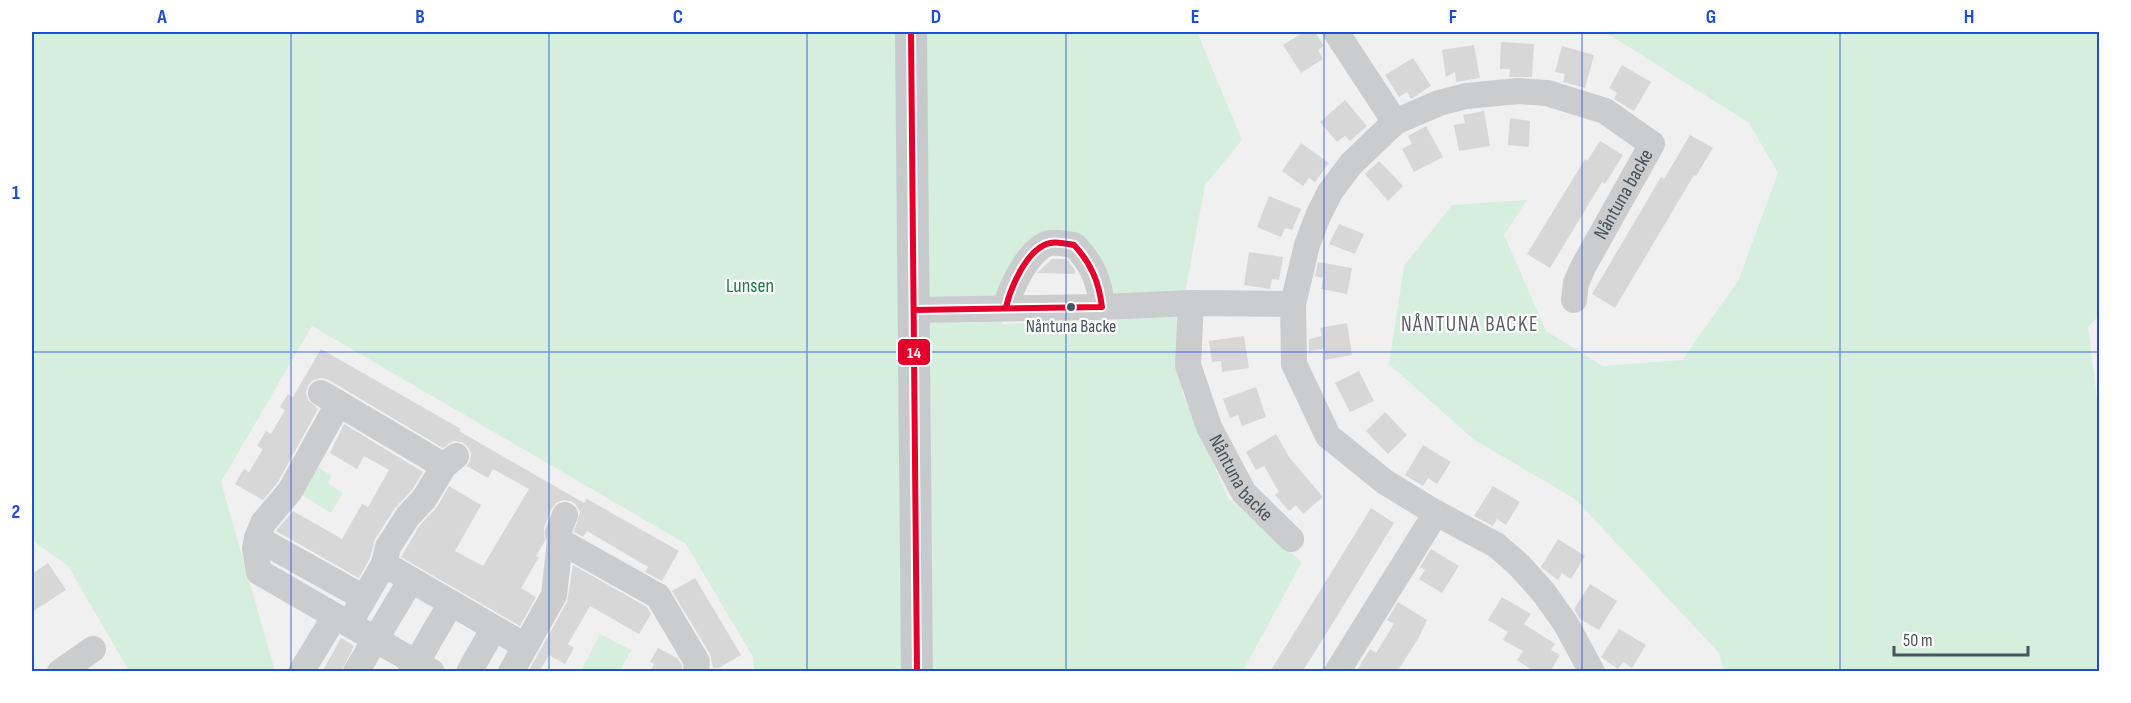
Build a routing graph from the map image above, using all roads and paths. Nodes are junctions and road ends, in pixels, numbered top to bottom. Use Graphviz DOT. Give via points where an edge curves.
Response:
graph roads {
  1 [pos="911,32"];
  2 [pos="1336,32"];
  3 [pos="1395,122"];
  4 [pos="1574,300"];
  5 [pos="1191,303"];
  6 [pos="1293,304"];
  7 [pos="1102,307"];
  8 [pos="1006,308"];
  9 [pos="914,310"];
  10 [pos="1436,513"];
  11 [pos="565,515"];
  12 [pos="256,538"];
  13 [pos="1291,539"];
  14 [pos="560,541"];
  15 [pos="384,564"];
  16 [pos="405,590"];
  17 [pos="364,598"];
  18 [pos="451,603"];
  19 [pos="334,615"];
  20 [pos="494,628"];
  21 [pos="376,639"];
  22 [pos="525,646"];
  23 [pos="93,649"];
  24 [pos="420,668"];
  25 [pos="60,672"];
  26 [pos="301,672"];
  27 [pos="356,672"];
  28 [pos="469,672"];
  29 [pos="511,672"];
  30 [pos="696,672"];
  31 [pos="917,672"];
  32 [pos="1337,672"];
  33 [pos="1592,672"];
  1 -- 9 [label="main road"];
  2 -- 3 [label="street"];
  3 -- 4 [label="street, Nåntuna backe" via="1466,96 1518,91 1547,93 1605,111 1652,144 1583,267"];
  3 -- 6 [label="street, Nåntuna backe" via="1351,164 1330,192 1307,245"];
  5 -- 6 [label="street"];
  5 -- 7 [label="street"];
  5 -- 13 [label="street, Nåntuna backe" via="1188,365 1209,427 1244,493"];
  6 -- 10 [label="street, Nåntuna backe" via="1294,364 1328,436 1385,482"];
  7 -- 8 [label="street"];
  7 -- 8 [label="street" via="1101,291 1087,257 1074,244 1051,243 1036,250 1010,291"];
  8 -- 9 [label="street"];
  9 -- 31 [label="main road"];
  10 -- 32 [label="street"];
  10 -- 33 [label="street, Nåntuna backe" via="1496,545 1519,565 1566,624"];
  11 -- 14 [label="street" via="558,532"];
  12 -- 15 [label="street" via="263,523 290,491 329,399 450,461 388,547"];
  12 -- 17 [label="street"];
  12 -- 19 [label="street" via="260,572"];
  14 -- 22 [label="street" via="554,596"];
  14 -- 30 [label="street" via="657,596 697,662"];
  15 -- 17 [label="street"];
  15 -- 18 [label="street"];
  16 -- 21 [label="street"];
  17 -- 19 [label="street"];
  18 -- 20 [label="street"];
  18 -- 24 [label="street"];
  19 -- 21 [label="street"];
  19 -- 26 [label="street"];
  20 -- 22 [label="street"];
  20 -- 28 [label="street"];
  21 -- 24 [label="street"];
  21 -- 27 [label="street"];
  22 -- 29 [label="street"];
  23 -- 25 [label="street"];
}
